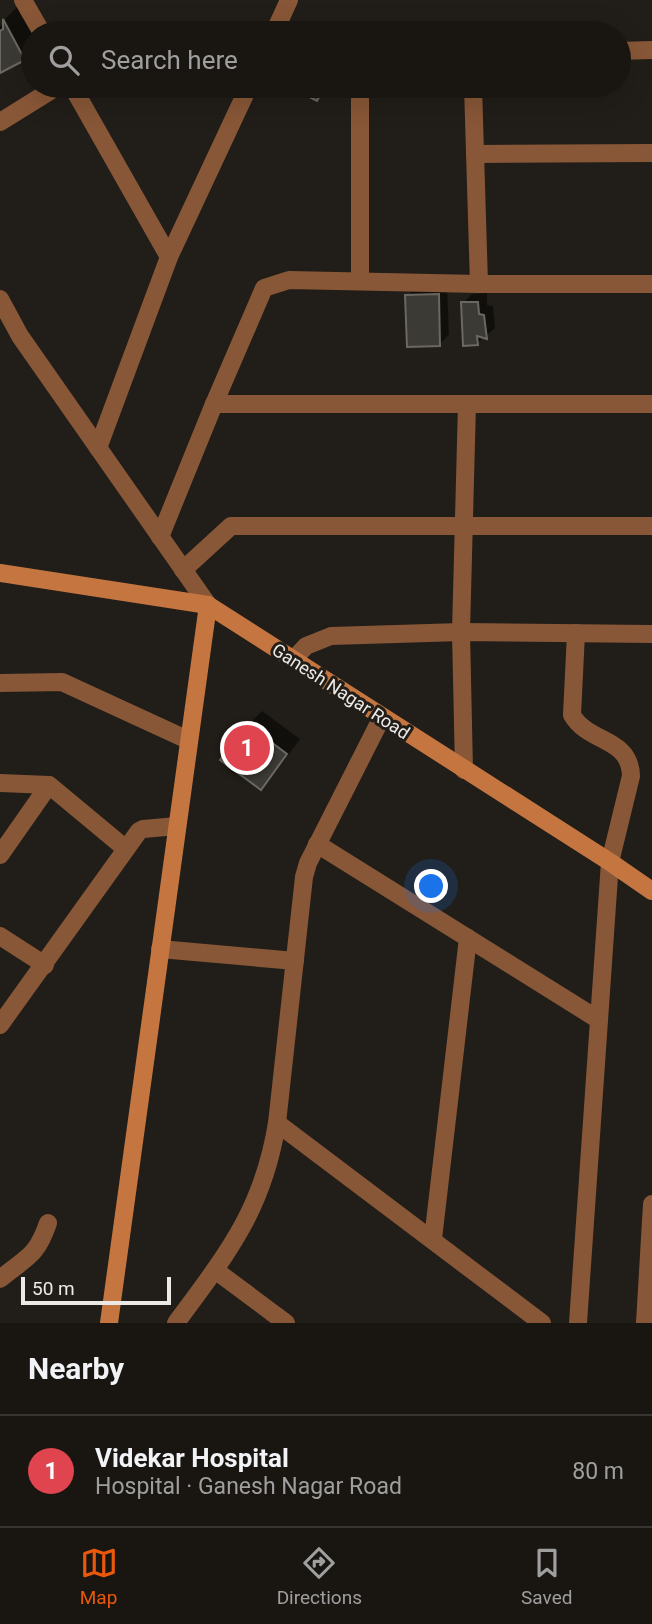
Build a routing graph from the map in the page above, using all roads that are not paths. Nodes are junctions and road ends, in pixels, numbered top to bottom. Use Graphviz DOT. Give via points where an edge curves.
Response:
graph roads {
  1 [pos="23,0"];
  2 [pos="289,0"];
  3 [pos="35,21"];
  4 [pos="279,21"];
  5 [pos="652,50"];
  6 [pos="631,51"];
  7 [pos="39,98"];
  8 [pos="79,98"];
  9 [pos="243,98"];
  10 [pos="360,98"];
  11 [pos="473,98"];
  12 [pos="0,122"];
  13 [pos="652,153"];
  14 [pos="475,154"];
  15 [pos="169,257"];
  16 [pos="360,281"];
  17 [pos="478,284"];
  18 [pos="652,284"];
  19 [pos="0,299"];
  20 [pos="214,404"];
  21 [pos="467,404"];
  22 [pos="652,404"];
  23 [pos="98,448"];
  24 [pos="464,526"];
  25 [pos="652,526"];
  26 [pos="160,537"];
  27 [pos="183,570"];
  28 [pos="0,573"];
  29 [pos="208,605"];
  30 [pos="461,632"];
  31 [pos="576,633"];
  32 [pos="652,634"];
  33 [pos="293,660"];
  34 [pos="0,683"];
  35 [pos="382,718"];
  36 [pos="188,740"];
  37 [pos="464,770"];
  38 [pos="0,783"];
  39 [pos="49,785"];
  40 [pos="177,826"];
  41 [pos="317,844"];
  42 [pos="126,849"];
  43 [pos="0,855"];
  44 [pos="610,862"];
  45 [pos="652,891"];
  46 [pos="0,936"];
  47 [pos="468,938"];
  48 [pos="160,949"];
  49 [pos="295,961"];
  50 [pos="45,965"];
  51 [pos="599,1020"];
  52 [pos="0,1025"];
  53 [pos="277,1123"];
  54 [pos="652,1204"];
  55 [pos="48,1223"];
  56 [pos="433,1239"];
  57 [pos="215,1270"];
  58 [pos="0,1279"];
  59 [pos="109,1323"];
  60 [pos="176,1323"];
  61 [pos="286,1323"];
  62 [pos="542,1323"];
  63 [pos="578,1323"];
  64 [pos="645,1323"];
  1 -- 3 [label="street"];
  2 -- 4 [label="street"];
  5 -- 6 [label="street"];
  7 -- 12 [label="street"];
  8 -- 15 [label="street"];
  9 -- 15 [label="street"];
  10 -- 16 [label="street"];
  11 -- 14 [label="street"];
  13 -- 14 [label="street"];
  14 -- 17 [label="street"];
  15 -- 23 [label="street"];
  16 -- 17 [label="street"];
  16 -- 20 [label="street" via="289,280 264,288"];
  17 -- 18 [label="street"];
  19 -- 23 [label="street" via="20,336"];
  20 -- 21 [label="street"];
  20 -- 26 [label="street"];
  21 -- 22 [label="street"];
  21 -- 24 [label="street"];
  23 -- 26 [label="street"];
  24 -- 25 [label="street"];
  24 -- 27 [label="street" via="231,526"];
  24 -- 30 [label="street"];
  26 -- 27 [label="street"];
  27 -- 29 [label="street"];
  28 -- 29 [label="street, Ganesh Nagar Road"];
  29 -- 33 [label="street, Ganesh Nagar Road"];
  29 -- 36 [label="street"];
  30 -- 31 [label="street"];
  30 -- 33 [label="street" via="331,636 306,646"];
  30 -- 37 [label="street"];
  31 -- 32 [label="street"];
  31 -- 44 [label="street" via="572,715 583,728 625,753 631,766"];
  33 -- 35 [label="street, Ganesh Nagar Road"];
  34 -- 36 [label="street" via="62,682"];
  35 -- 37 [label="street, Ganesh Nagar Road"];
  35 -- 41 [label="street"];
  36 -- 40 [label="street"];
  37 -- 44 [label="street, Ganesh Nagar Road"];
  38 -- 39 [label="street"];
  39 -- 42 [label="street"];
  39 -- 43 [label="street"];
  40 -- 42 [label="street" via="143,828"];
  40 -- 48 [label="street"];
  41 -- 47 [label="street"];
  41 -- 49 [label="street" via="304,877"];
  42 -- 50 [label="street"];
  44 -- 45 [label="street, Ganesh Nagar Road"];
  44 -- 51 [label="street"];
  46 -- 50 [label="street"];
  47 -- 51 [label="street"];
  47 -- 56 [label="street"];
  48 -- 49 [label="street"];
  48 -- 59 [label="street"];
  49 -- 53 [label="street"];
  50 -- 52 [label="street"];
  51 -- 63 [label="street"];
  53 -- 56 [label="street"];
  53 -- 57 [label="street" via="262,1188 246,1224"];
  54 -- 64 [label="street"];
  55 -- 58 [label="street" via="34,1253"];
  56 -- 62 [label="street"];
  57 -- 60 [label="street"];
  57 -- 61 [label="street"];
}
